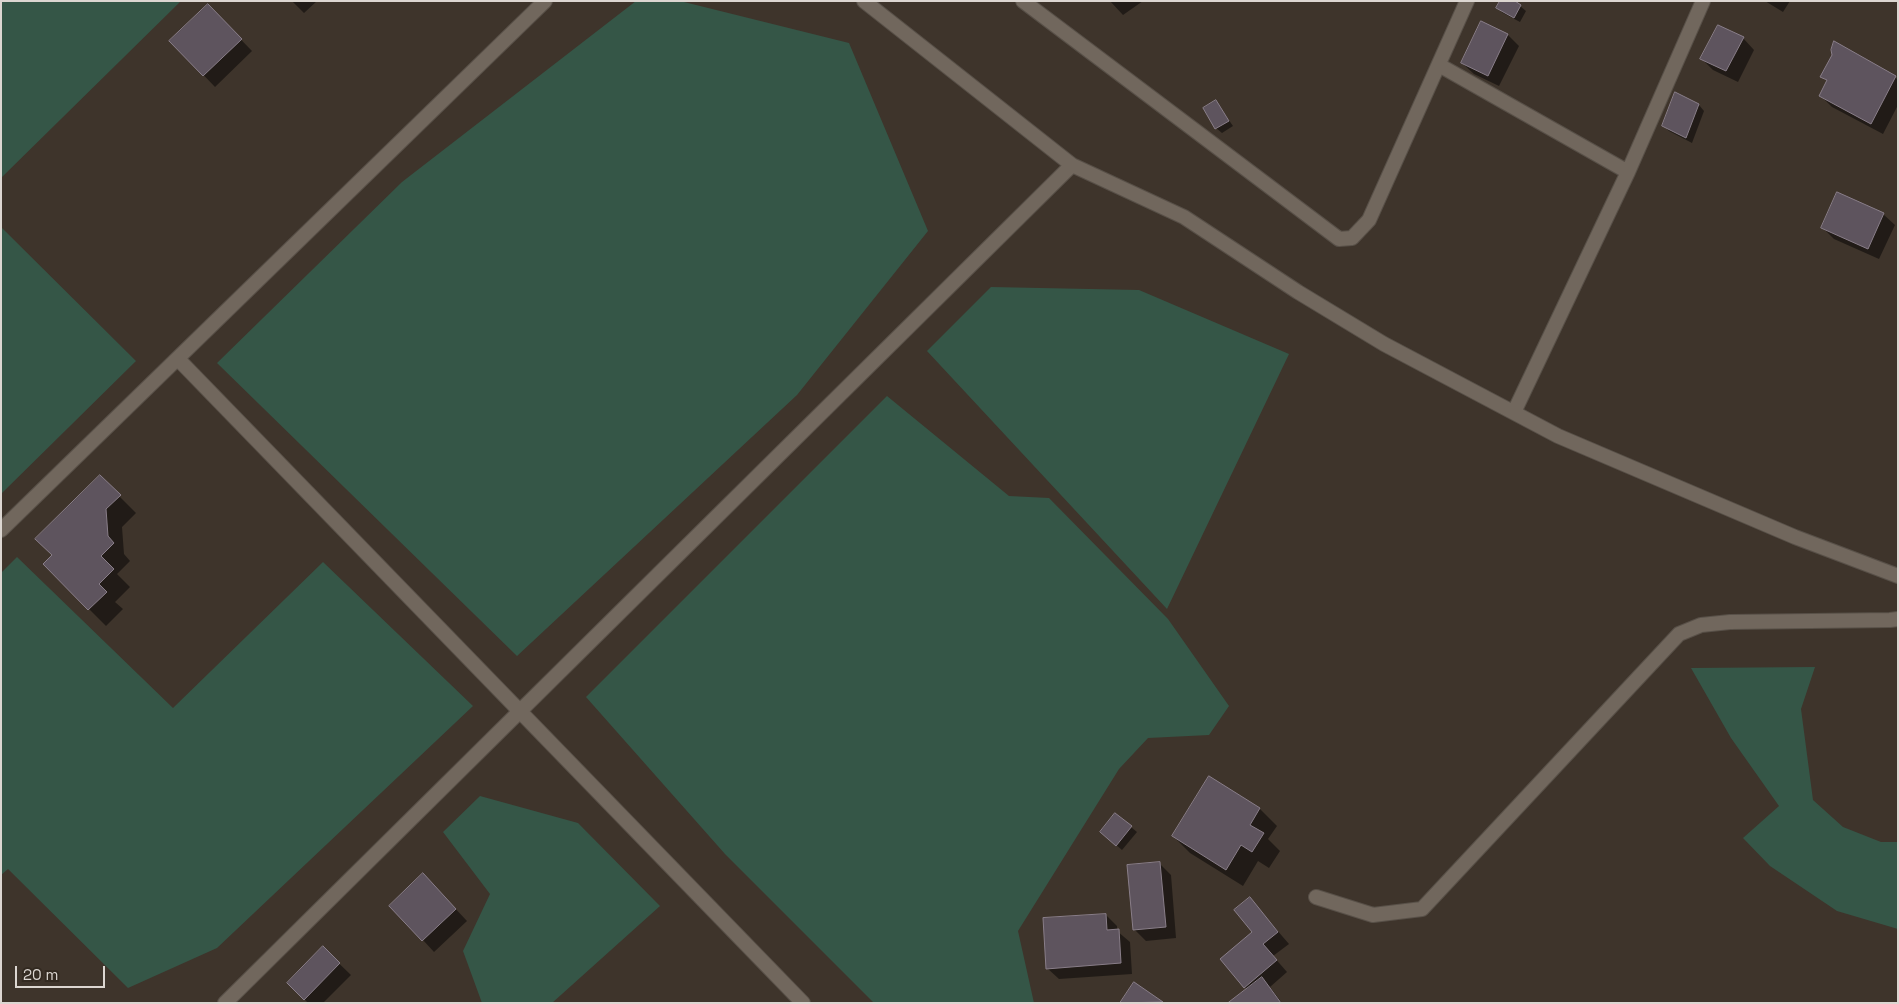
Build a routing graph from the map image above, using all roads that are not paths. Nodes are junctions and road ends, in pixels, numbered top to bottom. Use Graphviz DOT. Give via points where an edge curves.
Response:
graph roads {
  1 [pos="545,1"];
  2 [pos="864,1"];
  3 [pos="1022,1"];
  4 [pos="1468,1"];
  5 [pos="1703,1"];
  6 [pos="1439,65"];
  7 [pos="1072,165"];
  8 [pos="1628,172"];
  9 [pos="178,359"];
  10 [pos="1514,412"];
  11 [pos="1,530"];
  12 [pos="1898,576"];
  13 [pos="1898,618"];
  14 [pos="520,712"];
  15 [pos="1316,897"];
  16 [pos="225,1003"];
  17 [pos="803,1003"];
  1 -- 9 [label="street"];
  2 -- 7 [label="street"];
  3 -- 6 [label="street" via="1339,239 1352,238 1369,220"];
  4 -- 6 [label="street"];
  5 -- 8 [label="street"];
  6 -- 8 [label="street"];
  7 -- 10 [label="street" via="1184,217 1384,344"];
  7 -- 14 [label="street"];
  8 -- 10 [label="street"];
  9 -- 11 [label="street"];
  9 -- 14 [label="street"];
  10 -- 12 [label="street" via="1558,436 1795,537"];
  13 -- 15 [label="street" via="1730,622 1701,625 1678,634 1422,909 1373,915"];
  14 -- 16 [label="street"];
  14 -- 17 [label="street"];
}
